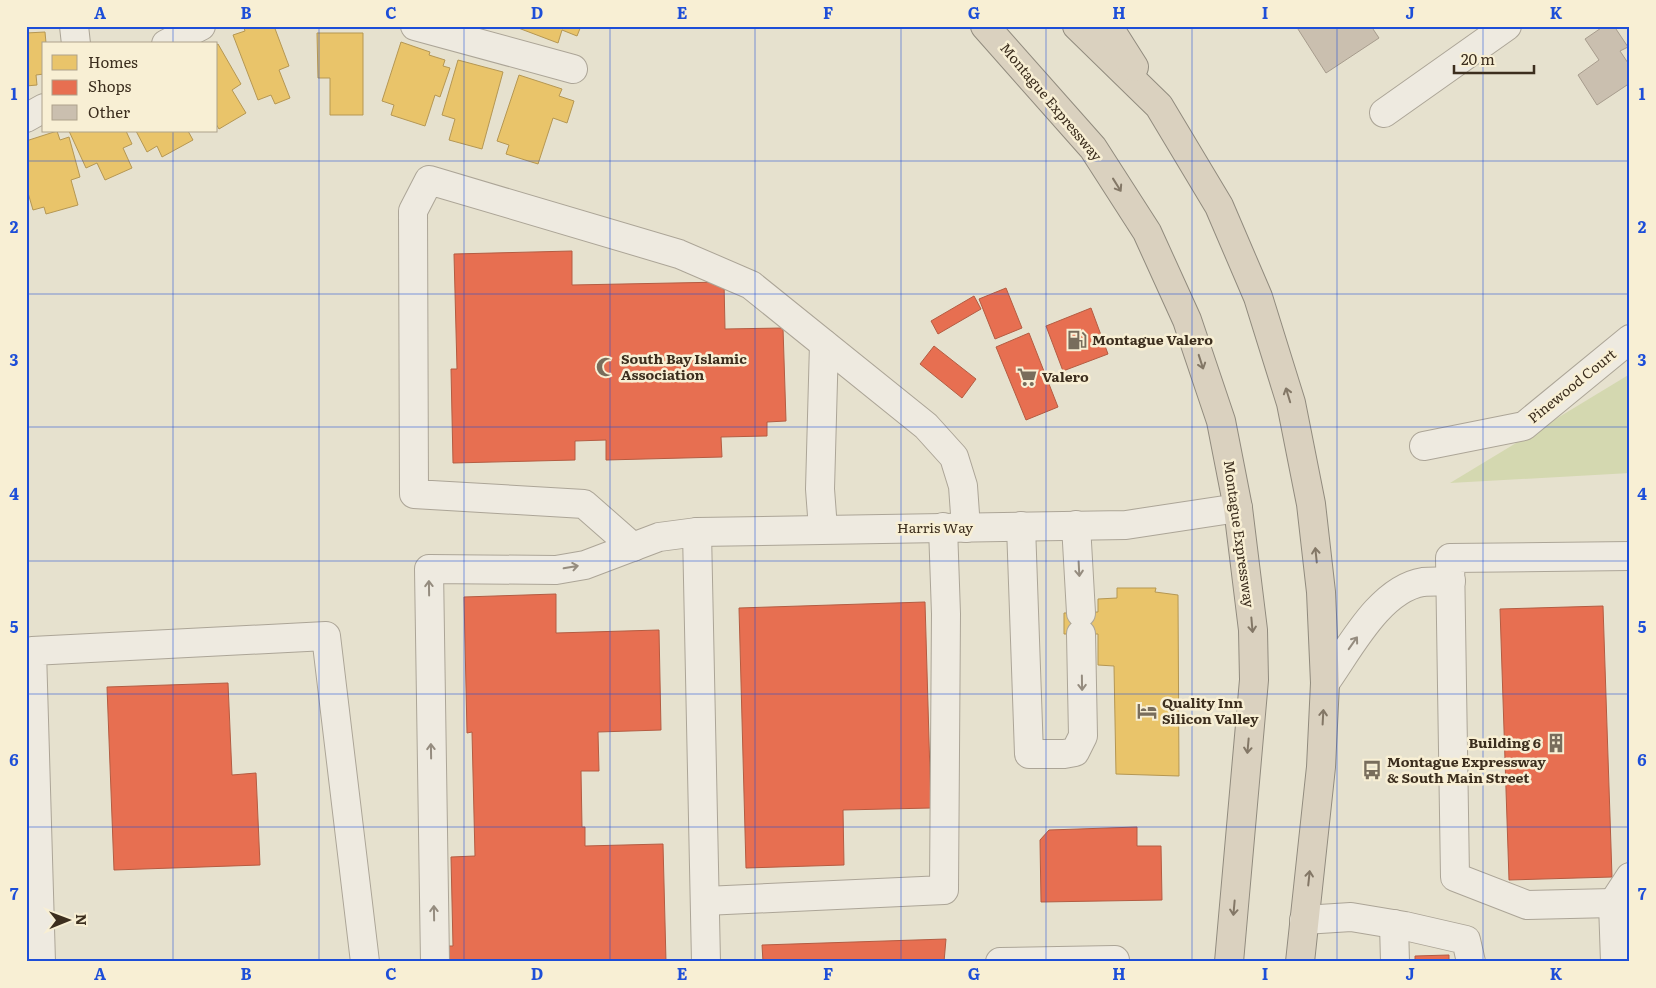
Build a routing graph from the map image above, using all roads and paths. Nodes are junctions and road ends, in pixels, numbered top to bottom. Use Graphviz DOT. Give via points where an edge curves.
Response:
graph roads {
  1 [pos="74,26"];
  2 [pos="201,26"];
  3 [pos="415,26"];
  4 [pos="986,26"];
  5 [pos="1077,26"];
  6 [pos="1108,26"];
  7 [pos="1508,26"];
  8 [pos="476,34"];
  9 [pos="76,42"];
  10 [pos="170,42"];
  11 [pos="573,69"];
  12 [pos="1159,106"];
  13 [pos="42,109"];
  14 [pos="1384,113"];
  15 [pos="26,118"];
  16 [pos="1630,339"];
  17 [pos="824,344"];
  18 [pos="1424,446"];
  19 [pos="1238,508"];
  20 [pos="1076,525"];
  21 [pos="1021,526"];
  22 [pos="955,528"];
  23 [pos="823,529"];
  24 [pos="697,532"];
  25 [pos="633,547"];
  26 [pos="1630,556"];
  27 [pos="1451,581"];
  28 [pos="1325,684"];
  29 [pos="1630,877"];
  30 [pos="705,901"];
  31 [pos="1613,903"];
  32 [pos="1304,920"];
  33 [pos="1394,924"];
  34 [pos="41,962"];
  35 [pos="365,962"];
  36 [pos="435,962"];
  37 [pos="706,962"];
  38 [pos="1000,962"];
  39 [pos="1115,962"];
  40 [pos="1229,962"];
  41 [pos="1300,962"];
  42 [pos="1395,962"];
  43 [pos="1471,962"];
  44 [pos="1615,962"];
  1 -- 9 [label="street"];
  2 -- 10 [label="street"];
  3 -- 8 [label="street"];
  4 -- 19 [label="highway, Montague Expressway, one-way" via="1093,148 1147,232 1190,329 1221,421"];
  5 -- 12 [label="highway"];
  6 -- 12 [label="highway"];
  7 -- 14 [label="street"];
  8 -- 11 [label="street"];
  28 -- 12 [label="highway, one-way" via="1321,592 1311,504 1291,403 1258,298 1219,206"];
  13 -- 15 [label="street"];
  16 -- 18 [label="street, Pinewood Court" via="1524,426"];
  17 -- 22 [label="street" via="926,426 954,457 963,486"];
  17 -- 23 [label="street" via="820,489"];
  17 -- 25 [label="street" via="751,285 679,254 429,180 414,211 414,494 584,504"];
  19 -- 20 [label="street, Harris Way" via="1126,525"];
  19 -- 40 [label="highway, Montague Expressway, one-way" via="1253,630 1254,680"];
  20 -- 21 [label="street, Harris Way"];
  20 -- 21 [label="street, one-way" via="1083,736 1075,752 1064,754 1029,754"];
  21 -- 22 [label="street, Harris Way"];
  22 -- 23 [label="street, Harris Way"];
  22 -- 30 [label="street" via="946,614 944,890"];
  23 -- 24 [label="street, Harris Way"];
  24 -- 25 [label="street, Harris Way" via="659,537"];
  24 -- 30 [label="street"];
  36 -- 25 [label="street, Harris Way, one-way" via="429,569 556,570 585,565"];
  26 -- 27 [label="street" via="1450,558"];
  28 -- 27 [label="street, one-way" via="1376,610 1395,594 1422,582"];
  27 -- 31 [label="street" via="1455,877 1526,905"];
  32 -- 28 [label="highway, one-way"];
  29 -- 31 [label="street"];
  30 -- 37 [label="street"];
  31 -- 44 [label="street"];
  32 -- 33 [label="street" via="1351,917"];
  32 -- 41 [label="highway"];
  33 -- 42 [label="street"];
  33 -- 43 [label="street" via="1466,940"];
  34 -- 35 [label="street" via="32,651 326,636"];
  38 -- 39 [label="street"];
}
